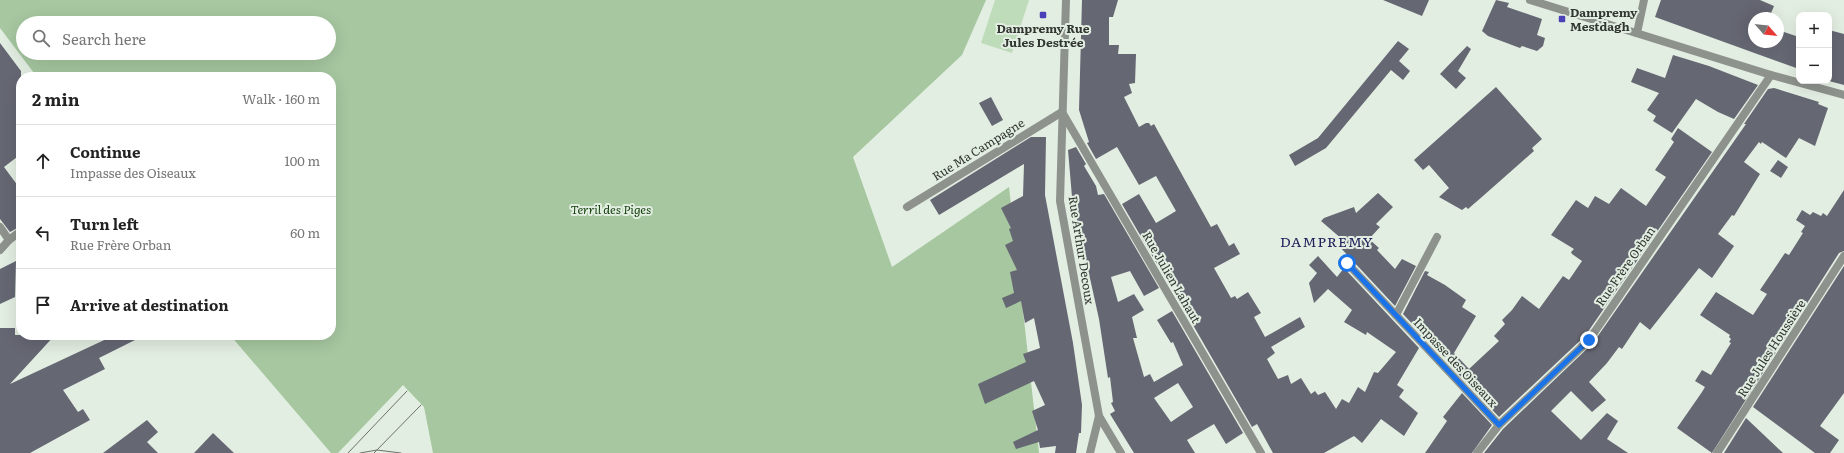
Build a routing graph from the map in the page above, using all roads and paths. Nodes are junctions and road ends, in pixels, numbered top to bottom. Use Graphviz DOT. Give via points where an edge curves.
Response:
graph roads {
  1 [pos="1066,0"];
  2 [pos="1530,0"];
  3 [pos="1644,0"];
  4 [pos="1637,33"];
  5 [pos="1772,75"];
  6 [pos="1844,95"];
  7 [pos="1062,112"];
  8 [pos="907,207"];
  9 [pos="0,227"];
  10 [pos="16,235"];
  11 [pos="1437,237"];
  12 [pos="9,240"];
  13 [pos="0,250"];
  14 [pos="1844,256"];
  15 [pos="1347,263"];
  16 [pos="1396,315"];
  17 [pos="1099,416"];
  18 [pos="1499,425"];
  19 [pos="1090,453"];
  20 [pos="1121,453"];
  21 [pos="1261,453"];
  22 [pos="1477,453"];
  23 [pos="1718,453"];
  1 -- 7 [label="street, Rue Arthur Decoux"];
  2 -- 4 [label="street"];
  3 -- 4 [label="street"];
  4 -- 5 [label="street"];
  5 -- 6 [label="street"];
  5 -- 18 [label="street, Rue Frère Orban" via="1589,340"];
  7 -- 8 [label="street, Rue Ma Campagne"];
  7 -- 17 [label="street, Rue Arthur Decoux" via="1060,201"];
  7 -- 21 [label="street, Rue Julien Lahaut"];
  9 -- 12 [label="street"];
  10 -- 12 [label="street"];
  11 -- 16 [label="street"];
  12 -- 13 [label="street"];
  14 -- 23 [label="street, Rue Jules Houssière"];
  15 -- 16 [label="street, Impasse des Oiseaux"];
  16 -- 18 [label="street, Impasse des Oiseaux"];
  17 -- 19 [label="street, Rue Arthur Decoux"];
  17 -- 20 [label="street"];
  18 -- 22 [label="street, Rue Frère Orban"];
}
